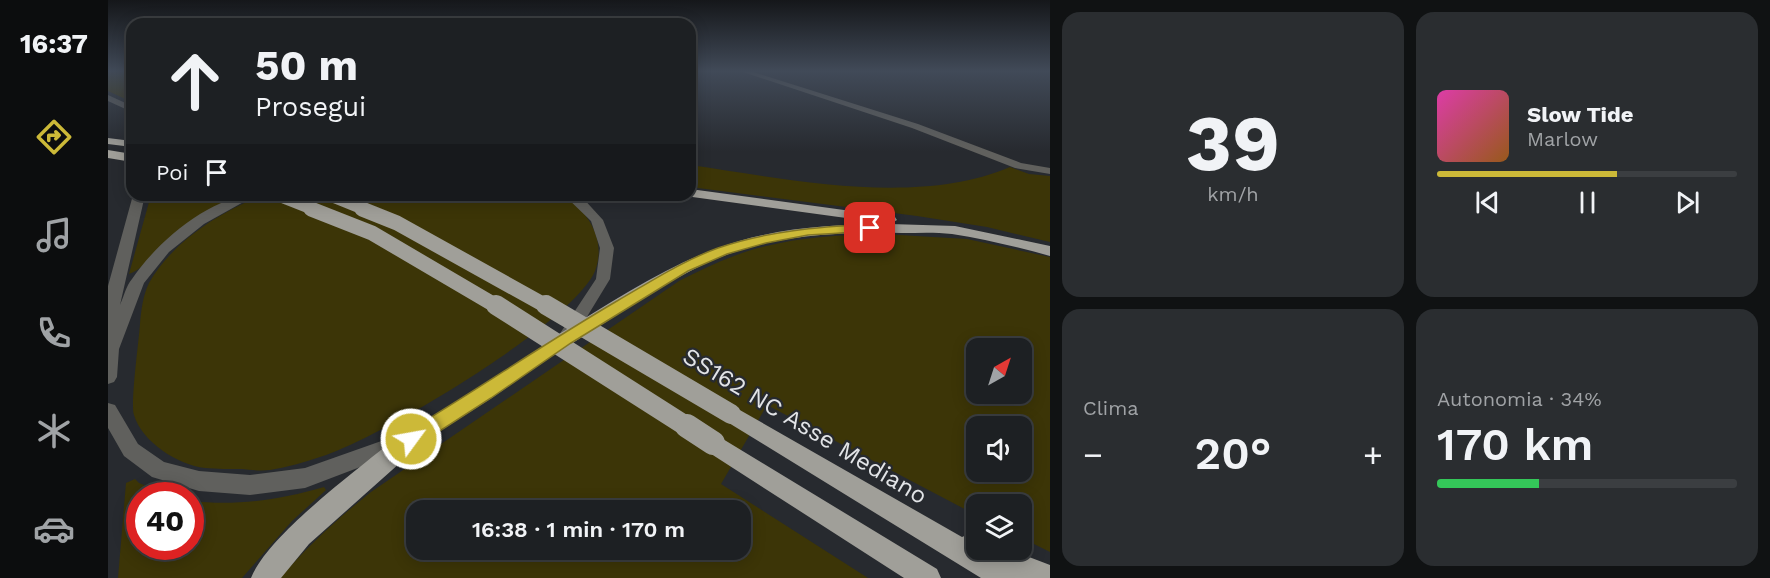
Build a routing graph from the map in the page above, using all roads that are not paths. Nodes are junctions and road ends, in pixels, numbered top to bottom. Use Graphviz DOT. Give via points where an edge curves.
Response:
graph roads {
  1 [pos="108,98"];
  2 [pos="829,98"];
  3 [pos="126,107"];
  4 [pos="126,144"];
  5 [pos="108,145"];
  6 [pos="126,155"];
  7 [pos="1050,171"];
  8 [pos="696,194"];
  9 [pos="137,201"];
  10 [pos="236,201"];
  11 [pos="292,201"];
  12 [pos="344,201"];
  13 [pos="579,201"];
  14 [pos="955,230"];
  15 [pos="1050,251"];
  16 [pos="565,339"];
  17 [pos="111,349"];
  18 [pos="108,377"];
  19 [pos="108,411"];
  20 [pos="411,439"];
  21 [pos="925,530"];
  22 [pos="877,546"];
  23 [pos="264,578"];
  24 [pos="910,578"];
  25 [pos="928,578"];
  26 [pos="1006,578"];
  27 [pos="1049,578"];
  1 -- 3 [label="street"];
  2 -- 7 [label="lane" via="1019,166"];
  4 -- 5 [label="highway"];
  5 -- 6 [label="highway"];
  8 -- 14 [label="highway"];
  9 -- 17 [label="street" via="113,296"];
  10 -- 17 [label="street" via="199,222 164,249 137,282"];
  11 -- 22 [label="highway, bridge" via="372,233 509,313"];
  12 -- 21 [label="highway, SS162 NC Asse Mediano, bridge" via="397,223 538,301"];
  13 -- 16 [label="street" via="597,220 607,248 603,279"];
  14 -- 15 [label="highway"];
  14 -- 16 [label="highway" via="870,228 808,232 723,251 683,268"];
  16 -- 20 [label="street"];
  17 -- 18 [label="street"];
  19 -- 20 [label="street" via="131,450 159,470 199,481 250,485 304,478"];
  20 -- 23 [label="highway" via="300,535"];
  21 -- 26 [label="highway, SS162 NC Asse Mediano"];
  21 -- 27 [label="highway"];
  22 -- 24 [label="highway"];
  22 -- 25 [label="highway"];
}
